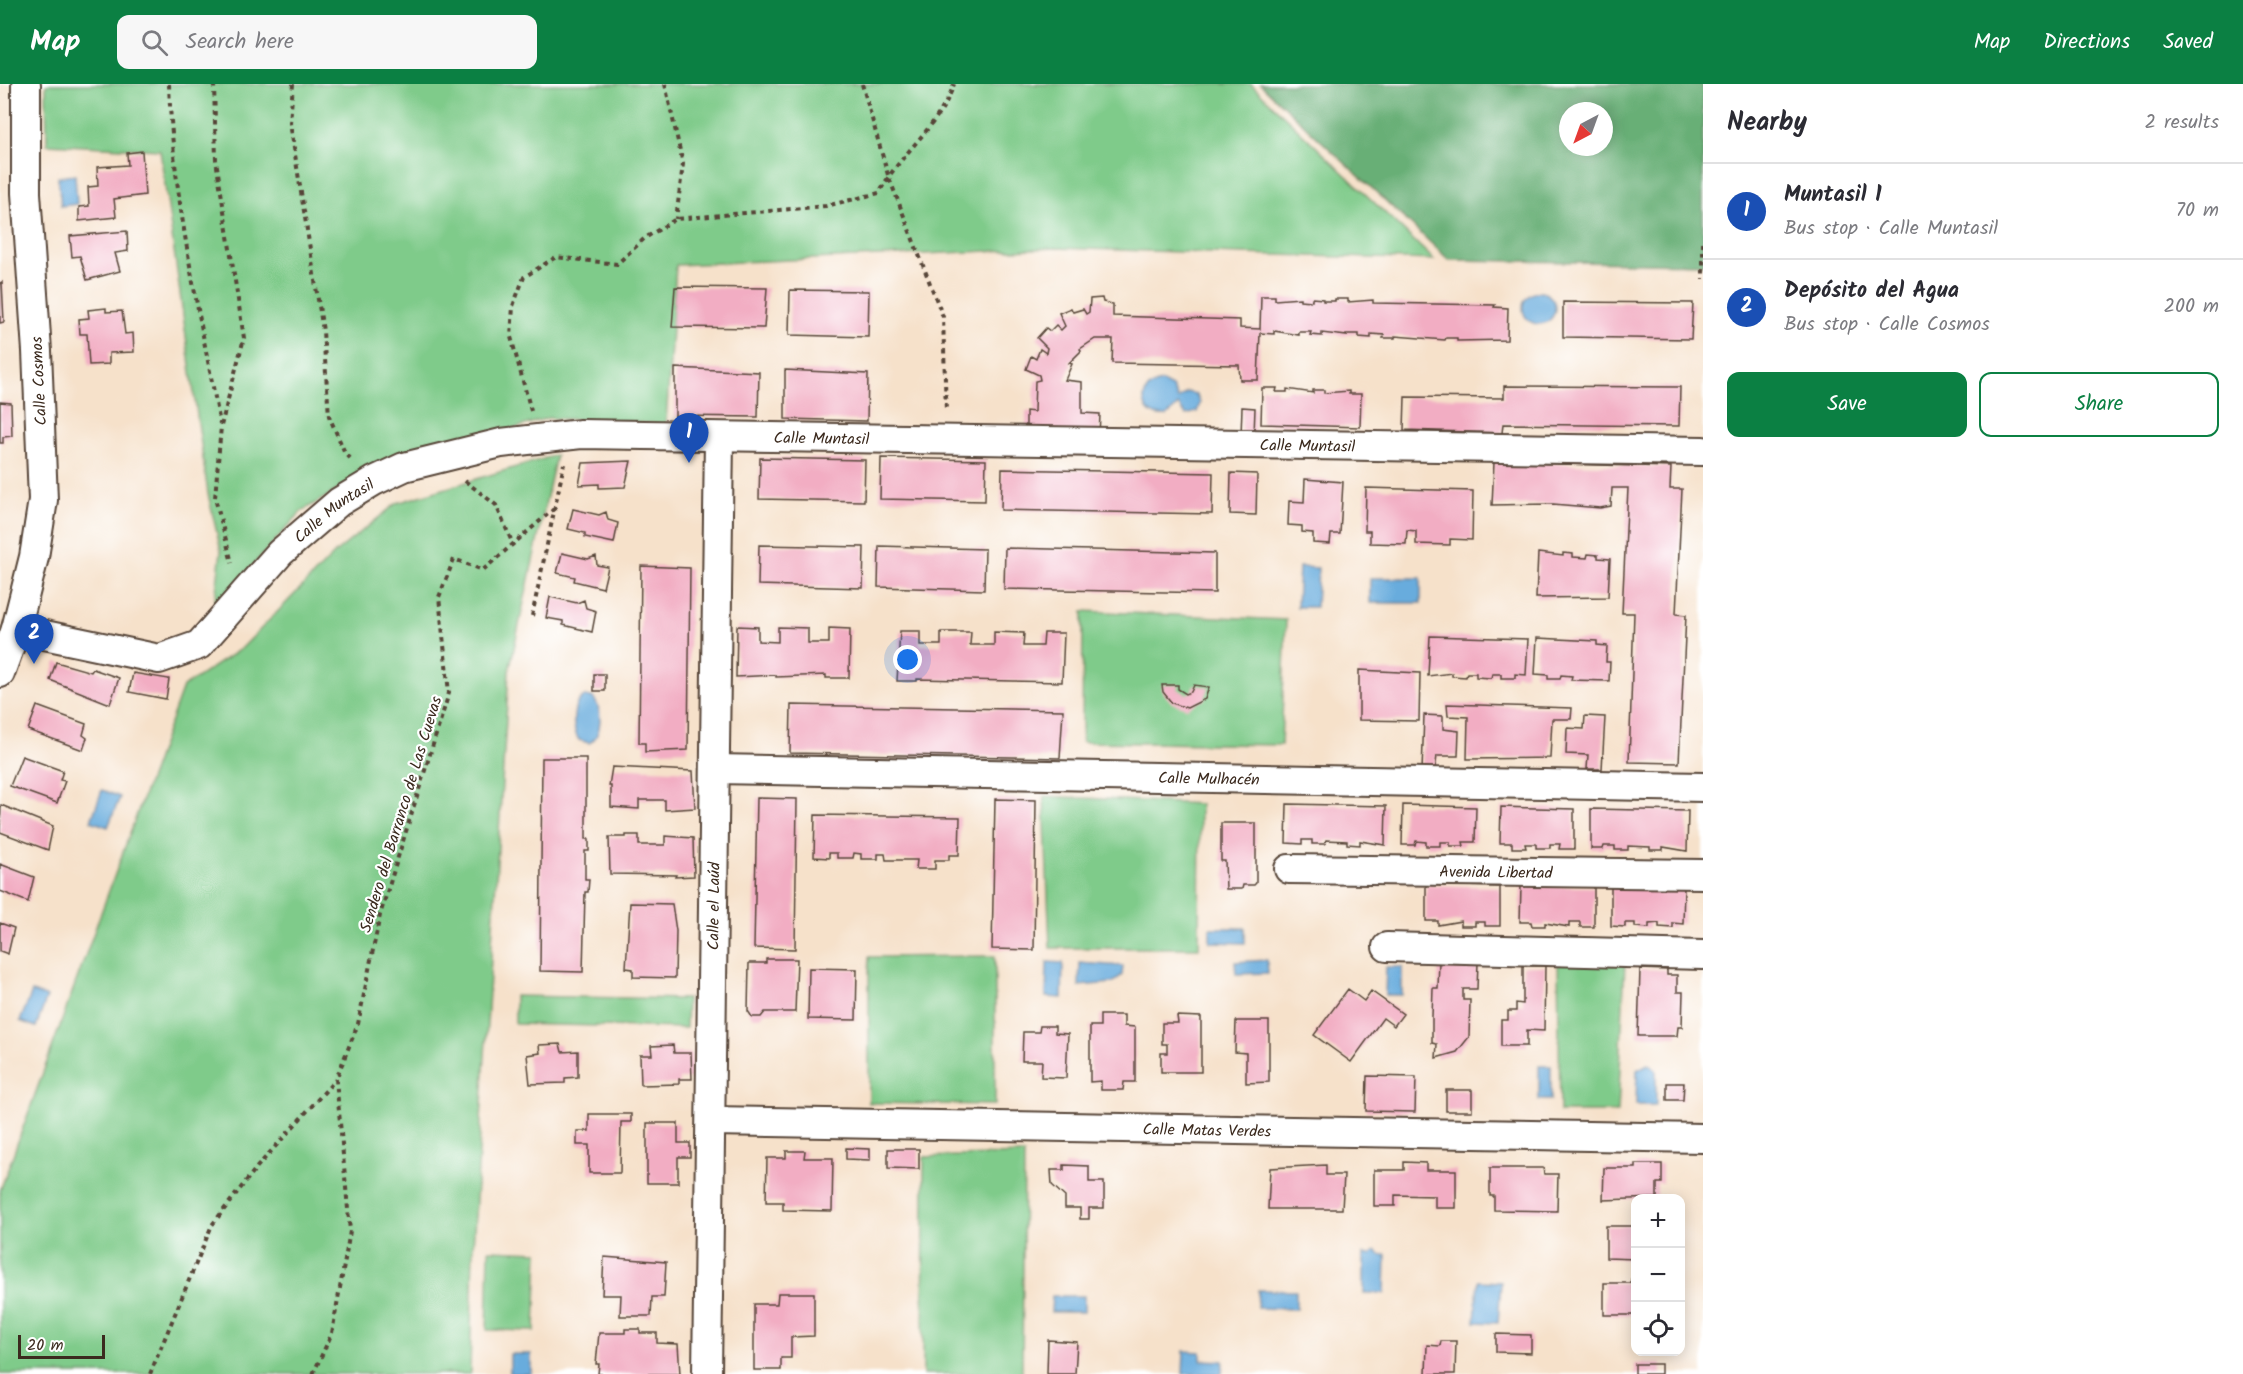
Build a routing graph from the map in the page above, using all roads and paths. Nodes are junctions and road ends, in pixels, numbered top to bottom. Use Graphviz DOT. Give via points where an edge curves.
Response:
graph roads {
  1 [pos="26,84"];
  2 [pos="169,84"];
  3 [pos="214,84"];
  4 [pos="293,84"];
  5 [pos="665,84"];
  6 [pos="862,84"];
  7 [pos="954,84"];
  8 [pos="888,175"];
  9 [pos="676,219"];
  10 [pos="1703,242"];
  11 [pos="1703,266"];
  12 [pos="1703,279"];
  13 [pos="221,426"];
  14 [pos="570,436"];
  15 [pos="719,437"];
  16 [pos="538,438"];
  17 [pos="947,440"];
  18 [pos="1703,451"];
  19 [pos="436,459"];
  20 [pos="374,481"];
  21 [pos="555,508"];
  22 [pos="512,542"];
  23 [pos="248,589"];
  24 [pos="532,616"];
  25 [pos="16,629"];
  26 [pos="0,673"];
  27 [pos="715,770"];
  28 [pos="1703,787"];
  29 [pos="1289,869"];
  30 [pos="1703,874"];
  31 [pos="1387,947"];
  32 [pos="1703,955"];
  33 [pos="336,1079"];
  34 [pos="711,1121"];
  35 [pos="1703,1138"];
  36 [pos="150,1374"];
  37 [pos="313,1374"];
  38 [pos="707,1374"];
  1 -- 25 [label="street, Calle Cosmos" via="26,193 43,500"];
  2 -- 13 [label="path" via="171,147"];
  3 -- 13 [label="path" via="216,160 244,338"];
  4 -- 20 [label="path" via="290,123 323,331 329,416 345,453"];
  5 -- 9 [label="path" via="683,164"];
  6 -- 8 [label="path"];
  7 -- 8 [label="path" via="948,101"];
  8 -- 9 [label="path" via="879,193 826,206"];
  8 -- 17 [label="path" via="943,317"];
  9 -- 16 [label="path" via="645,238 616,264 556,257 524,277 513,306 511,337"];
  10 -- 11 [label="path"];
  11 -- 12 [label="path"];
  13 -- 23 [label="path" via="215,498 229,558"];
  14 -- 15 [label="street, Calle Muntasil"];
  14 -- 16 [label="street, Calle Muntasil"];
  14 -- 21 [label="path"];
  15 -- 17 [label="street, Calle Muntasil"];
  15 -- 27 [label="street, Calle el Laúd"];
  16 -- 19 [label="street, Calle Muntasil"];
  17 -- 18 [label="street, Calle Muntasil"];
  19 -- 20 [label="street, Calle Muntasil" via="404,467"];
  19 -- 22 [label="path" via="496,505"];
  20 -- 23 [label="street, Calle Muntasil" via="339,502 280,553"];
  21 -- 22 [label="path, Sendero del Barranco de Las Cuevas"];
  21 -- 24 [label="path"];
  22 -- 33 [label="path, Sendero del Barranco de Las Cuevas" via="483,570 454,559 439,597 449,693 380,915 358,1024"];
  23 -- 25 [label="street, Calle Muntasil" via="199,645 159,659"];
  25 -- 26 [label="street, Calle Cosmos"];
  27 -- 28 [label="street, Calle Mulhacén"];
  27 -- 34 [label="street, Calle el Laúd"];
  29 -- 30 [label="street, Avenida Libertad"];
  31 -- 32 [label="street"];
  33 -- 36 [label="path" via="257,1167 212,1225"];
  33 -- 37 [label="path, Sendero del Barranco de Las Cuevas" via="350,1231 332,1334"];
  34 -- 35 [label="street, Calle Matas Verdes"];
  34 -- 38 [label="street, Calle el Laúd"];
}
